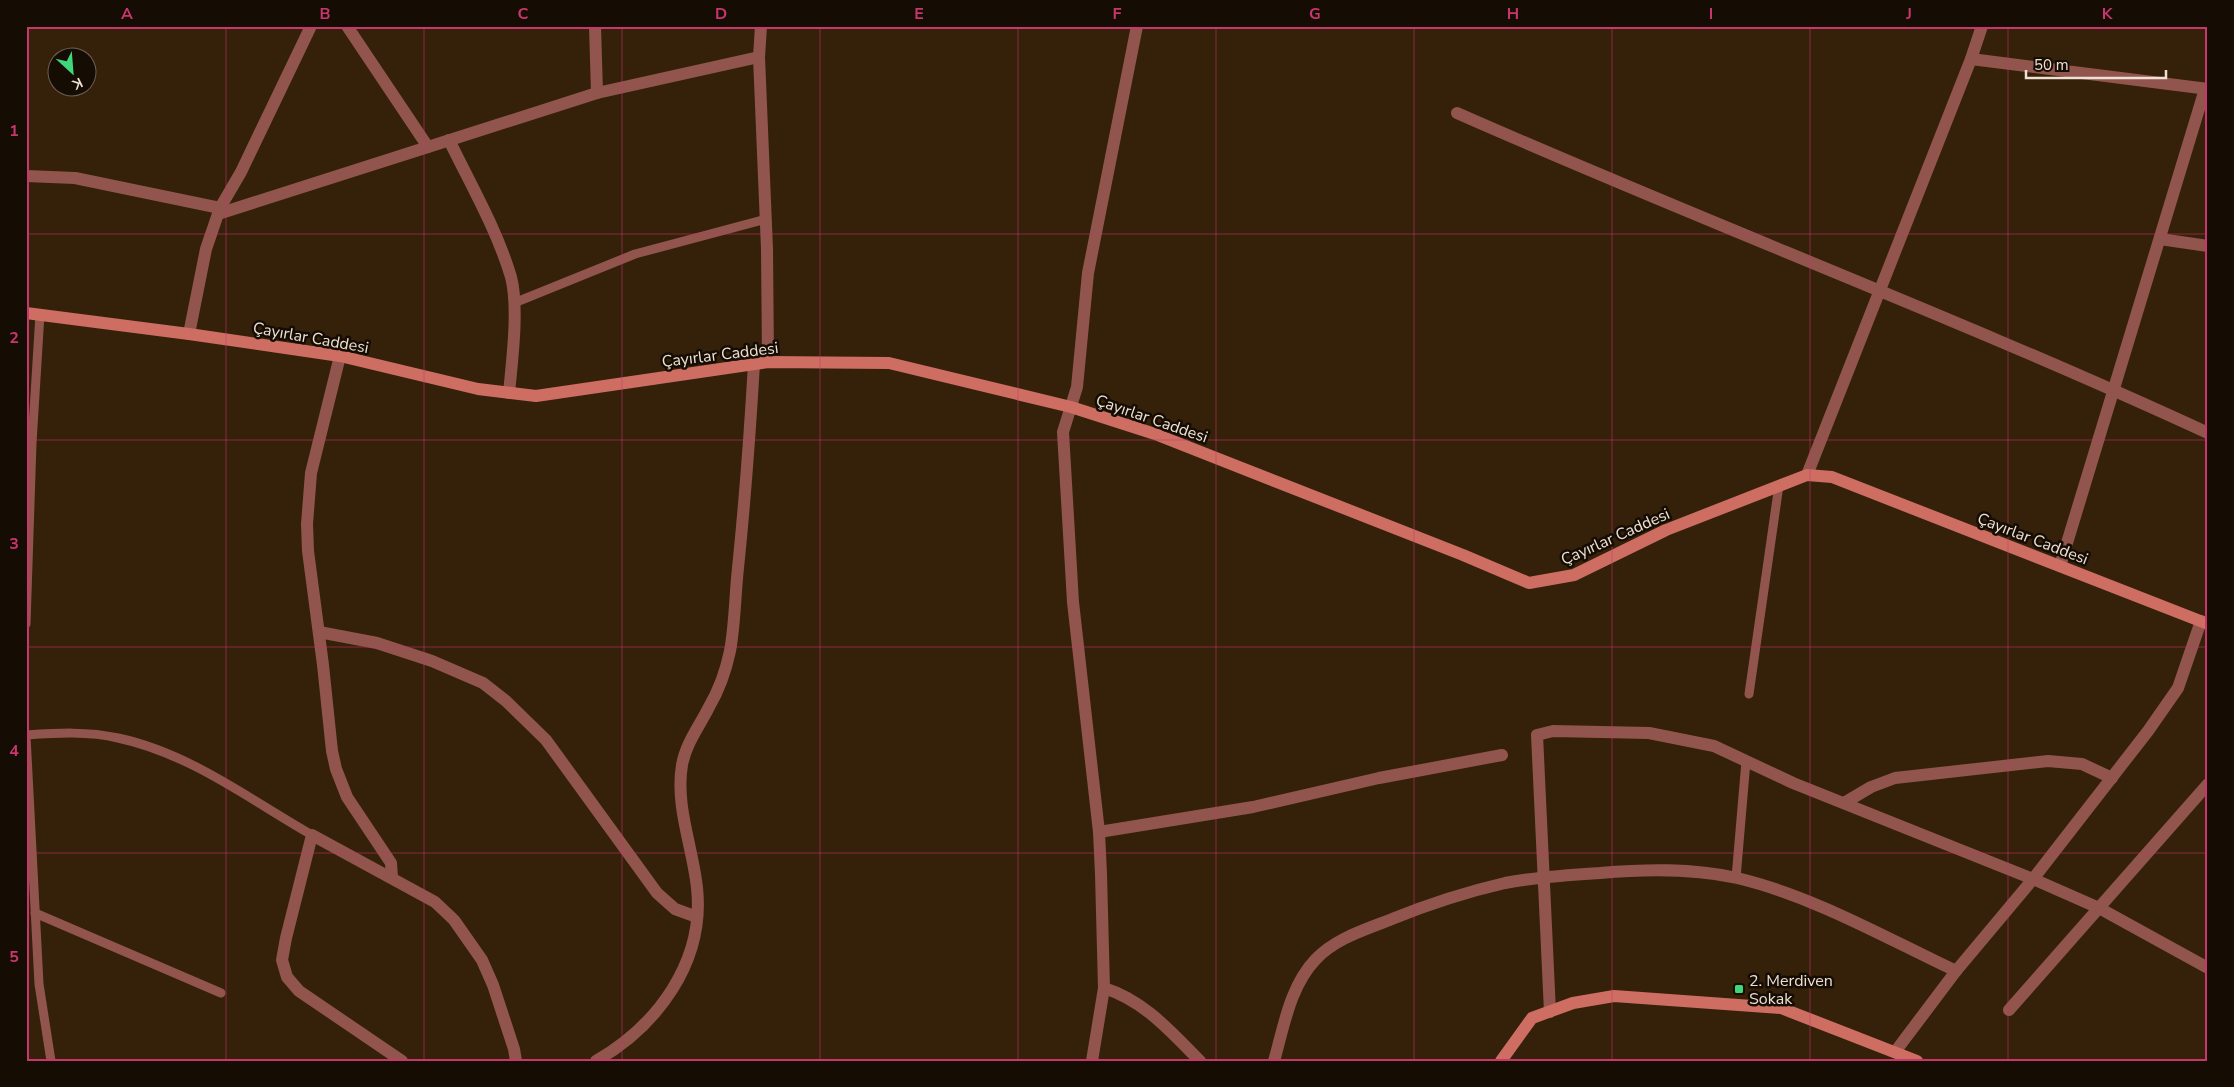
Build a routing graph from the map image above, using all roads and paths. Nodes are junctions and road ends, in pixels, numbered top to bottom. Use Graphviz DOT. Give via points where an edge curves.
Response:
graph roads {
  1 [pos="311,26"];
  2 [pos="347,26"];
  3 [pos="596,26"];
  4 [pos="761,26"];
  5 [pos="1137,26"];
  6 [pos="1982,26"];
  7 [pos="760,57"];
  8 [pos="1971,59"];
  9 [pos="2206,89"];
  10 [pos="597,93"];
  11 [pos="1457,113"];
  12 [pos="449,140"];
  13 [pos="428,147"];
  14 [pos="26,176"];
  15 [pos="219,211"];
  16 [pos="766,220"];
  17 [pos="2160,239"];
  18 [pos="2208,246"];
  19 [pos="1880,292"];
  20 [pos="514,303"];
  21 [pos="26,313"];
  22 [pos="40,314"];
  23 [pos="189,334"];
  24 [pos="340,356"];
  25 [pos="768,362"];
  26 [pos="754,364"];
  27 [pos="2114,390"];
  28 [pos="509,393"];
  29 [pos="1071,407"];
  30 [pos="2208,433"];
  31 [pos="1807,475"];
  32 [pos="1779,485"];
  33 [pos="2060,566"];
  34 [pos="2205,623"];
  35 [pos="26,624"];
  36 [pos="319,632"];
  37 [pos="1749,694"];
  38 [pos="26,736"];
  39 [pos="1502,755"];
  40 [pos="1746,761"];
  41 [pos="2112,778"];
  42 [pos="2205,791"];
  43 [pos="1844,803"];
  44 [pos="1099,832"];
  45 [pos="312,834"];
  46 [pos="1544,877"];
  47 [pos="392,878"];
  48 [pos="1736,878"];
  49 [pos="2033,879"];
  50 [pos="2099,908"];
  51 [pos="35,913"];
  52 [pos="697,917"];
  53 [pos="2208,968"];
  54 [pos="1956,971"];
  55 [pos="1104,988"];
  56 [pos="221,993"];
  57 [pos="2009,1010"];
  58 [pos="1550,1012"];
  59 [pos="1895,1052"];
  60 [pos="51,1061"];
  61 [pos="402,1061"];
  62 [pos="516,1061"];
  63 [pos="596,1061"];
  64 [pos="1092,1061"];
  65 [pos="1200,1061"];
  66 [pos="1274,1061"];
  67 [pos="1501,1061"];
  68 [pos="1917,1061"];
  1 -- 15 [label="street"];
  2 -- 13 [label="street"];
  3 -- 10 [label="street"];
  4 -- 7 [label="street"];
  5 -- 29 [label="street" via="1088,273 1077,388"];
  6 -- 8 [label="street"];
  7 -- 10 [label="street"];
  7 -- 16 [label="street"];
  8 -- 9 [label="street"];
  8 -- 19 [label="street"];
  9 -- 17 [label="street"];
  10 -- 12 [label="street"];
  11 -- 19 [label="street" via="1603,178"];
  12 -- 13 [label="street"];
  12 -- 20 [label="street" via="494,232 511,278"];
  13 -- 15 [label="street"];
  14 -- 15 [label="street" via="75,178"];
  15 -- 23 [label="street" via="206,249"];
  16 -- 20 [label="lane" via="650,249"];
  16 -- 25 [label="street"];
  17 -- 18 [label="street"];
  17 -- 27 [label="street"];
  19 -- 27 [label="street"];
  19 -- 31 [label="street"];
  20 -- 28 [label="street"];
  21 -- 22 [label="street, Çayırlar Caddesi"];
  22 -- 23 [label="street, Çayırlar Caddesi"];
  22 -- 35 [label="lane"];
  23 -- 24 [label="street, Çayırlar Caddesi"];
  24 -- 28 [label="street, Çayırlar Caddesi" via="478,390"];
  24 -- 36 [label="street" via="311,473 308,498 308,551"];
  25 -- 26 [label="street, Çayırlar Caddesi"];
  25 -- 29 [label="street, Çayırlar Caddesi" via="889,363"];
  26 -- 28 [label="street, Çayırlar Caddesi" via="536,396"];
  26 -- 52 [label="street" via="748,474 730,651 718,691 686,750 680,776 697,888"];
  27 -- 30 [label="street"];
  27 -- 33 [label="street"];
  29 -- 32 [label="street, Çayırlar Caddesi" via="1155,434 1529,583 1574,575 1666,530"];
  29 -- 44 [label="street" via="1063,432 1073,602"];
  31 -- 32 [label="street, Çayırlar Caddesi"];
  31 -- 33 [label="street, Çayırlar Caddesi" via="1832,477"];
  32 -- 37 [label="lane"];
  33 -- 34 [label="street, Çayırlar Caddesi"];
  34 -- 41 [label="street" via="2178,688"];
  36 -- 47 [label="street" via="336,769 347,797 391,863"];
  36 -- 52 [label="street" via="377,643 432,661 483,683 546,740 657,893 675,909"];
  38 -- 45 [label="lane" via="72,732 116,737 151,746 188,762"];
  38 -- 51 [label="lane"];
  39 -- 44 [label="street" via="1379,778 1253,807"];
  40 -- 43 [label="street"];
  40 -- 46 [label="street" via="1714,746 1649,733 1553,731 1537,735"];
  40 -- 48 [label="lane"];
  41 -- 43 [label="street" via="2082,764 2048,761 1895,778 1870,787"];
  41 -- 49 [label="street"];
  42 -- 50 [label="street"];
  43 -- 49 [label="street"];
  44 -- 55 [label="street"];
  45 -- 47 [label="street"];
  45 -- 61 [label="street" via="282,960 287,977 299,991"];
  46 -- 48 [label="street" via="1639,869 1686,870"];
  46 -- 58 [label="street"];
  46 -- 66 [label="street" via="1440,900 1337,943 1315,960 1299,983 1288,1009"];
  47 -- 62 [label="street" via="435,902 470,941 493,985"];
  48 -- 54 [label="street" via="1809,902"];
  49 -- 50 [label="street"];
  49 -- 54 [label="street"];
  50 -- 53 [label="street"];
  50 -- 57 [label="street"];
  51 -- 56 [label="lane"];
  51 -- 60 [label="lane" via="39,984"];
  52 -- 63 [label="street" via="686,963 662,1006 631,1038"];
  54 -- 59 [label="street"];
  55 -- 64 [label="street"];
  55 -- 65 [label="street" via="1140,1004"];
  58 -- 59 [label="street" via="1573,1003 1614,996 1781,1008"];
  58 -- 67 [label="street" via="1532,1018"];
  59 -- 68 [label="street"];
}
